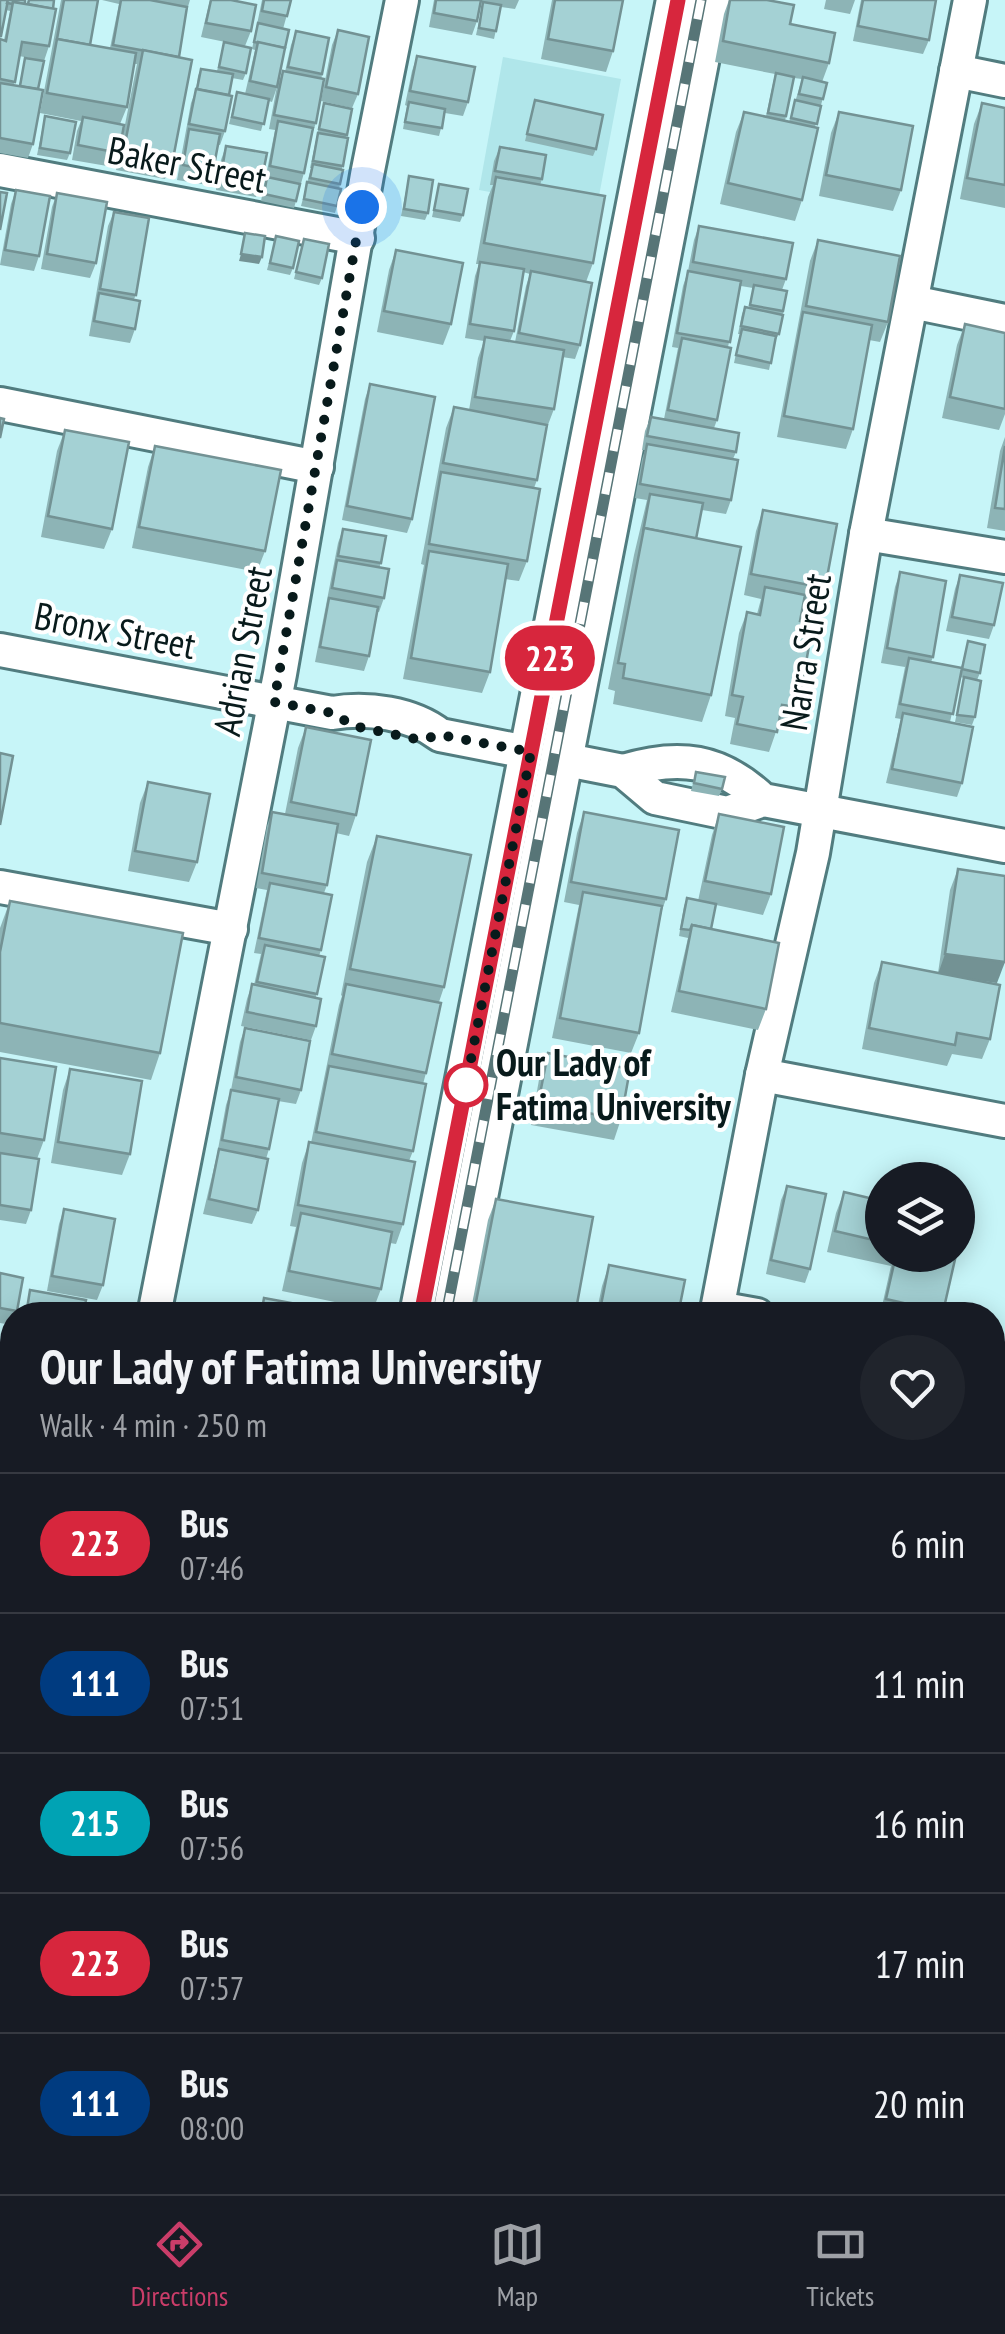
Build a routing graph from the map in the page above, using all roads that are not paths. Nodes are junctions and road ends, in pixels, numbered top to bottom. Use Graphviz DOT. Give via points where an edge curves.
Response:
graph roads {
  1 [pos="678,0"];
  2 [pos="709,0"];
  3 [pos="970,0"];
  4 [pos="398,1"];
  5 [pos="956,71"];
  6 [pos="1005,80"];
  7 [pos="0,170"];
  8 [pos="358,238"];
  9 [pos="912,302"];
  10 [pos="1005,321"];
  11 [pos="0,404"];
  12 [pos="317,467"];
  13 [pos="866,534"];
  14 [pos="1005,557"];
  15 [pos="0,650"];
  16 [pos="274,702"];
  17 [pos="546,756"];
  18 [pos="820,812"];
  19 [pos="1005,846"];
  20 [pos="0,887"];
  21 [pos="231,929"];
  22 [pos="762,1075"];
  23 [pos="1005,1121"];
  24 [pos="157,1302"];
  25 [pos="424,1302"];
  26 [pos="455,1302"];
  27 [pos="719,1302"];
  1 -- 17 [label="main road"];
  2 -- 17 [label="main road"];
  3 -- 5 [label="street, Narra Street"];
  4 -- 8 [label="street, Adrian Street"];
  5 -- 6 [label="street"];
  5 -- 9 [label="street, Narra Street"];
  7 -- 8 [label="street, Baker Street"];
  8 -- 12 [label="street, Adrian Street"];
  9 -- 10 [label="street"];
  9 -- 13 [label="street, Narra Street"];
  11 -- 12 [label="street"];
  12 -- 16 [label="street, Adrian Street"];
  13 -- 14 [label="street"];
  13 -- 18 [label="street, Narra Street"];
  15 -- 16 [label="street, Bronx Street"];
  16 -- 17 [label="street, Bronx Street" via="424,722 440,735"];
  16 -- 21 [label="street, Adrian Street"];
  17 -- 18 [label="street, Bronx Street" via="623,771 656,798 728,813 764,800"];
  17 -- 25 [label="main road"];
  17 -- 26 [label="main road"];
  18 -- 19 [label="street"];
  18 -- 22 [label="street, Narra Street"];
  20 -- 21 [label="street"];
  21 -- 24 [label="street, Adrian Street"];
  22 -- 23 [label="street"];
  22 -- 27 [label="street, Narra Street"];
}
